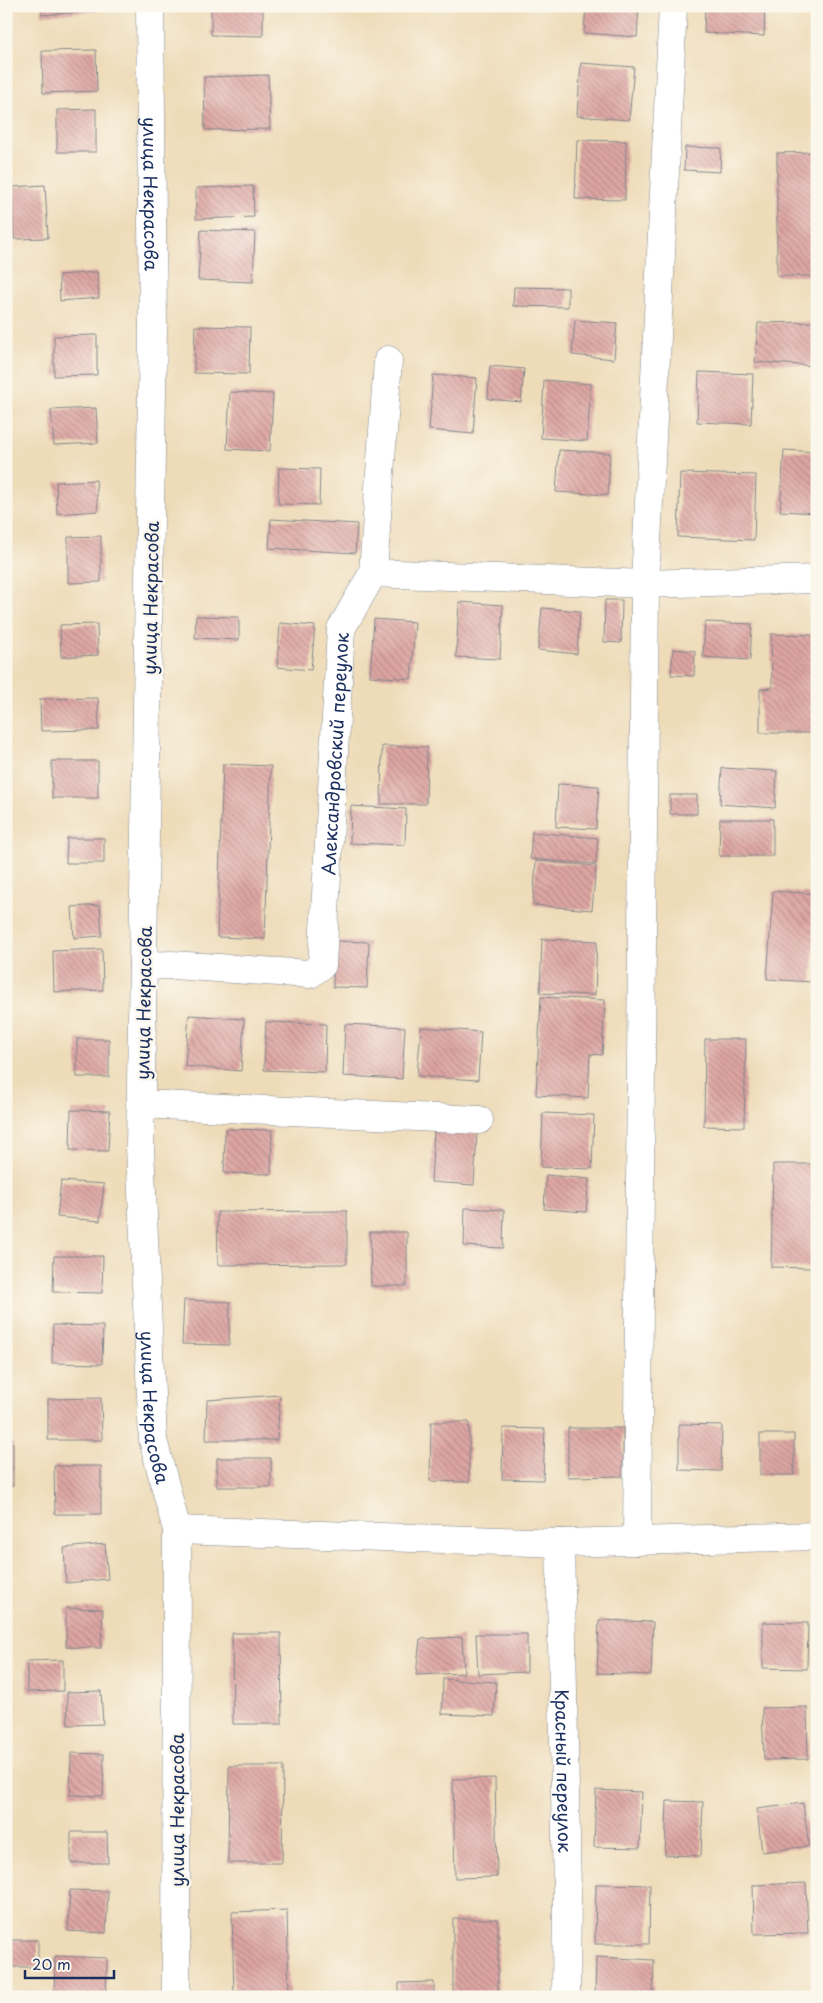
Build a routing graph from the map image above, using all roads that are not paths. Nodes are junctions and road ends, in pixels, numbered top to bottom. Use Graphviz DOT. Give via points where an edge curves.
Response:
graph roads {
  1 [pos="150,6"];
  2 [pos="673,6"];
  3 [pos="388,360"];
  4 [pos="374,573"];
  5 [pos="817,579"];
  6 [pos="646,584"];
  7 [pos="144,966"];
  8 [pos="140,1104"];
  9 [pos="480,1120"];
  10 [pos="176,1530"];
  11 [pos="817,1536"];
  12 [pos="637,1541"];
  13 [pos="560,1543"];
  14 [pos="176,1997"];
  15 [pos="566,1997"];
  1 -- 7 [label="street, улица Некрасова" via="153,328"];
  2 -- 6 [label="street"];
  3 -- 4 [label="street"];
  4 -- 6 [label="street"];
  4 -- 7 [label="street, Александровский переулок" via="341,629 322,966 310,974"];
  5 -- 6 [label="street"];
  6 -- 12 [label="street"];
  7 -- 8 [label="street, улица Некрасова"];
  8 -- 9 [label="street"];
  8 -- 10 [label="street, улица Некрасова" via="153,1440"];
  10 -- 13 [label="street"];
  10 -- 14 [label="street, улица Некрасова"];
  11 -- 12 [label="street"];
  12 -- 13 [label="street"];
  13 -- 15 [label="street, Красный переулок"];
}
